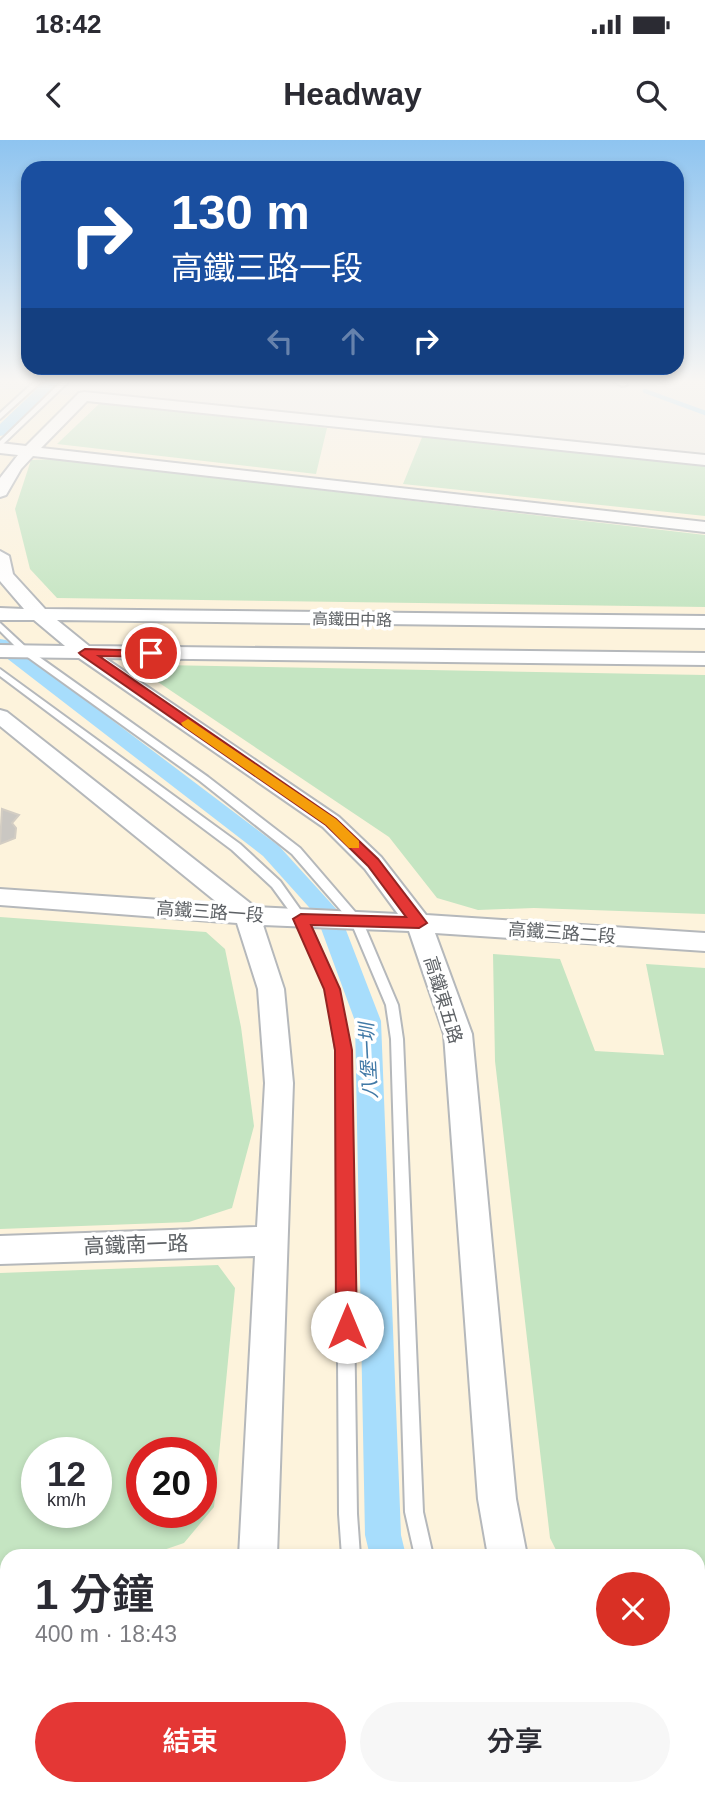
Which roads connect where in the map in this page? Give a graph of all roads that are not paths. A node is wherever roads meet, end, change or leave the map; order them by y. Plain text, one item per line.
1 (22, 458) edge
2 (84, 458) edge
3 (687, 458) edge
4 (705, 460) edge
5 (0, 492) edge
6 (705, 527) edge
7 (0, 556) edge
8 (0, 614) edge
9 (40, 616) junction
10 (705, 622) edge
11 (0, 626) edge
12 (0, 651) edge
13 (25, 652) junction
14 (85, 653) junction
15 (705, 659) edge
16 (0, 672) edge
17 (0, 716) edge
18 (0, 897) edge
19 (247, 914) junction
20 (301, 919) junction
21 (356, 920) junction
22 (419, 923) junction
23 (705, 942) edge
24 (273, 1241) junction
25 (0, 1250) edge
26 (258, 1549) edge
27 (350, 1549) edge
28 (422, 1549) edge
29 (507, 1549) edge

1 - 5 street
2 - 6 street
3 - 4 street
7 - 9 street, 高鐵東五路
8 - 9 street, 高鐵田中路
9 - 10 street, 高鐵田中路
9 - 14 street, 高鐵東五路
11 - 13 lane
12 - 13 street
13 - 14 street
13 - 21 lane
14 - 15 street
14 - 22 street, 高鐵東五路
16 - 20 lane
17 - 19 street
18 - 19 street, 高鐵三路一段
19 - 20 street, 高鐵三路一段
19 - 24 street
20 - 21 street, 高鐵三路一段
20 - 27 lane
21 - 22 street, 高鐵三路一段
21 - 28 lane
22 - 23 street, 高鐵三路二段
22 - 29 street, 高鐵東五路
24 - 25 street, 高鐵南一路
24 - 26 street

